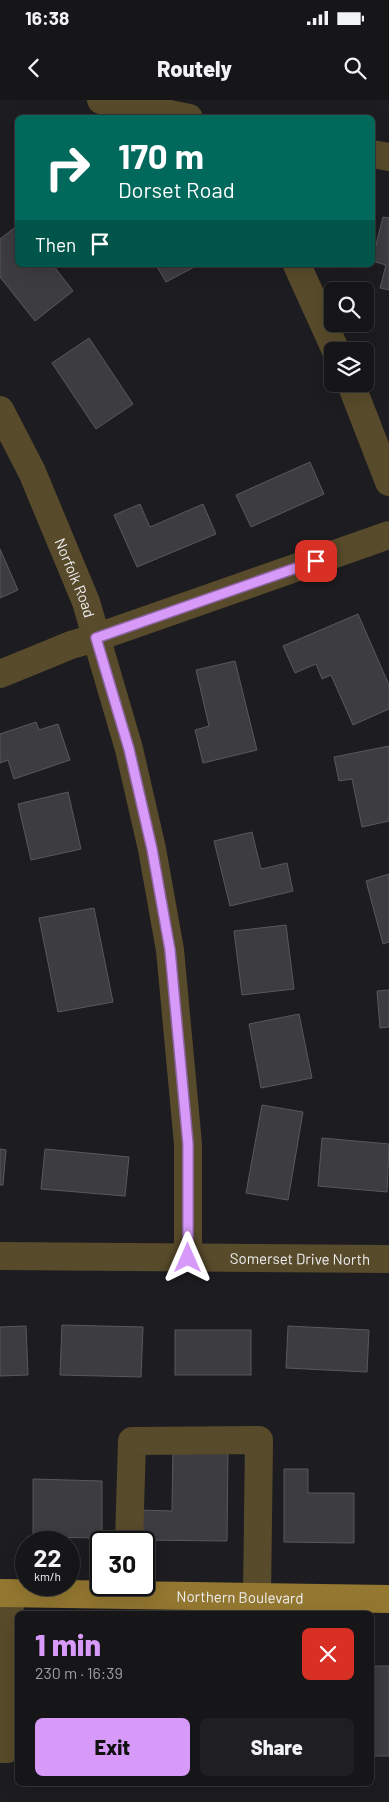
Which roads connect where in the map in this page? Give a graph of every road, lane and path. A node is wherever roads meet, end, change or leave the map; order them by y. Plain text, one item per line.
1 (100, 100) edge
2 (174, 115) edge
3 (375, 155) edge
4 (389, 157) edge
5 (298, 267) edge
6 (332, 342) edge
7 (353, 392) edge
8 (0, 410) edge
9 (389, 482) edge
10 (389, 535) edge
11 (96, 638) junction
12 (0, 674) edge
13 (0, 1256) edge
14 (188, 1258) junction
15 (389, 1259) edge
16 (129, 1531) edge
17 (90, 1591) edge
18 (155, 1592) edge
19 (5, 1593) edge
20 (257, 1597) junction
21 (389, 1599) edge
22 (0, 1749) edge

1 - 2 street
3 - 4 street
5 - 6 street
7 - 9 street
8 - 11 street, Norfolk Road
10 - 11 street
11 - 12 street
11 - 14 street, Norfolk Road
13 - 14 street, Somerset Drive North
14 - 15 street, Somerset Drive North
16 - 20 street
17 - 19 main road, Northern Boulevard
18 - 20 main road, Northern Boulevard
19 - 22 street
20 - 21 main road, Northern Boulevard

